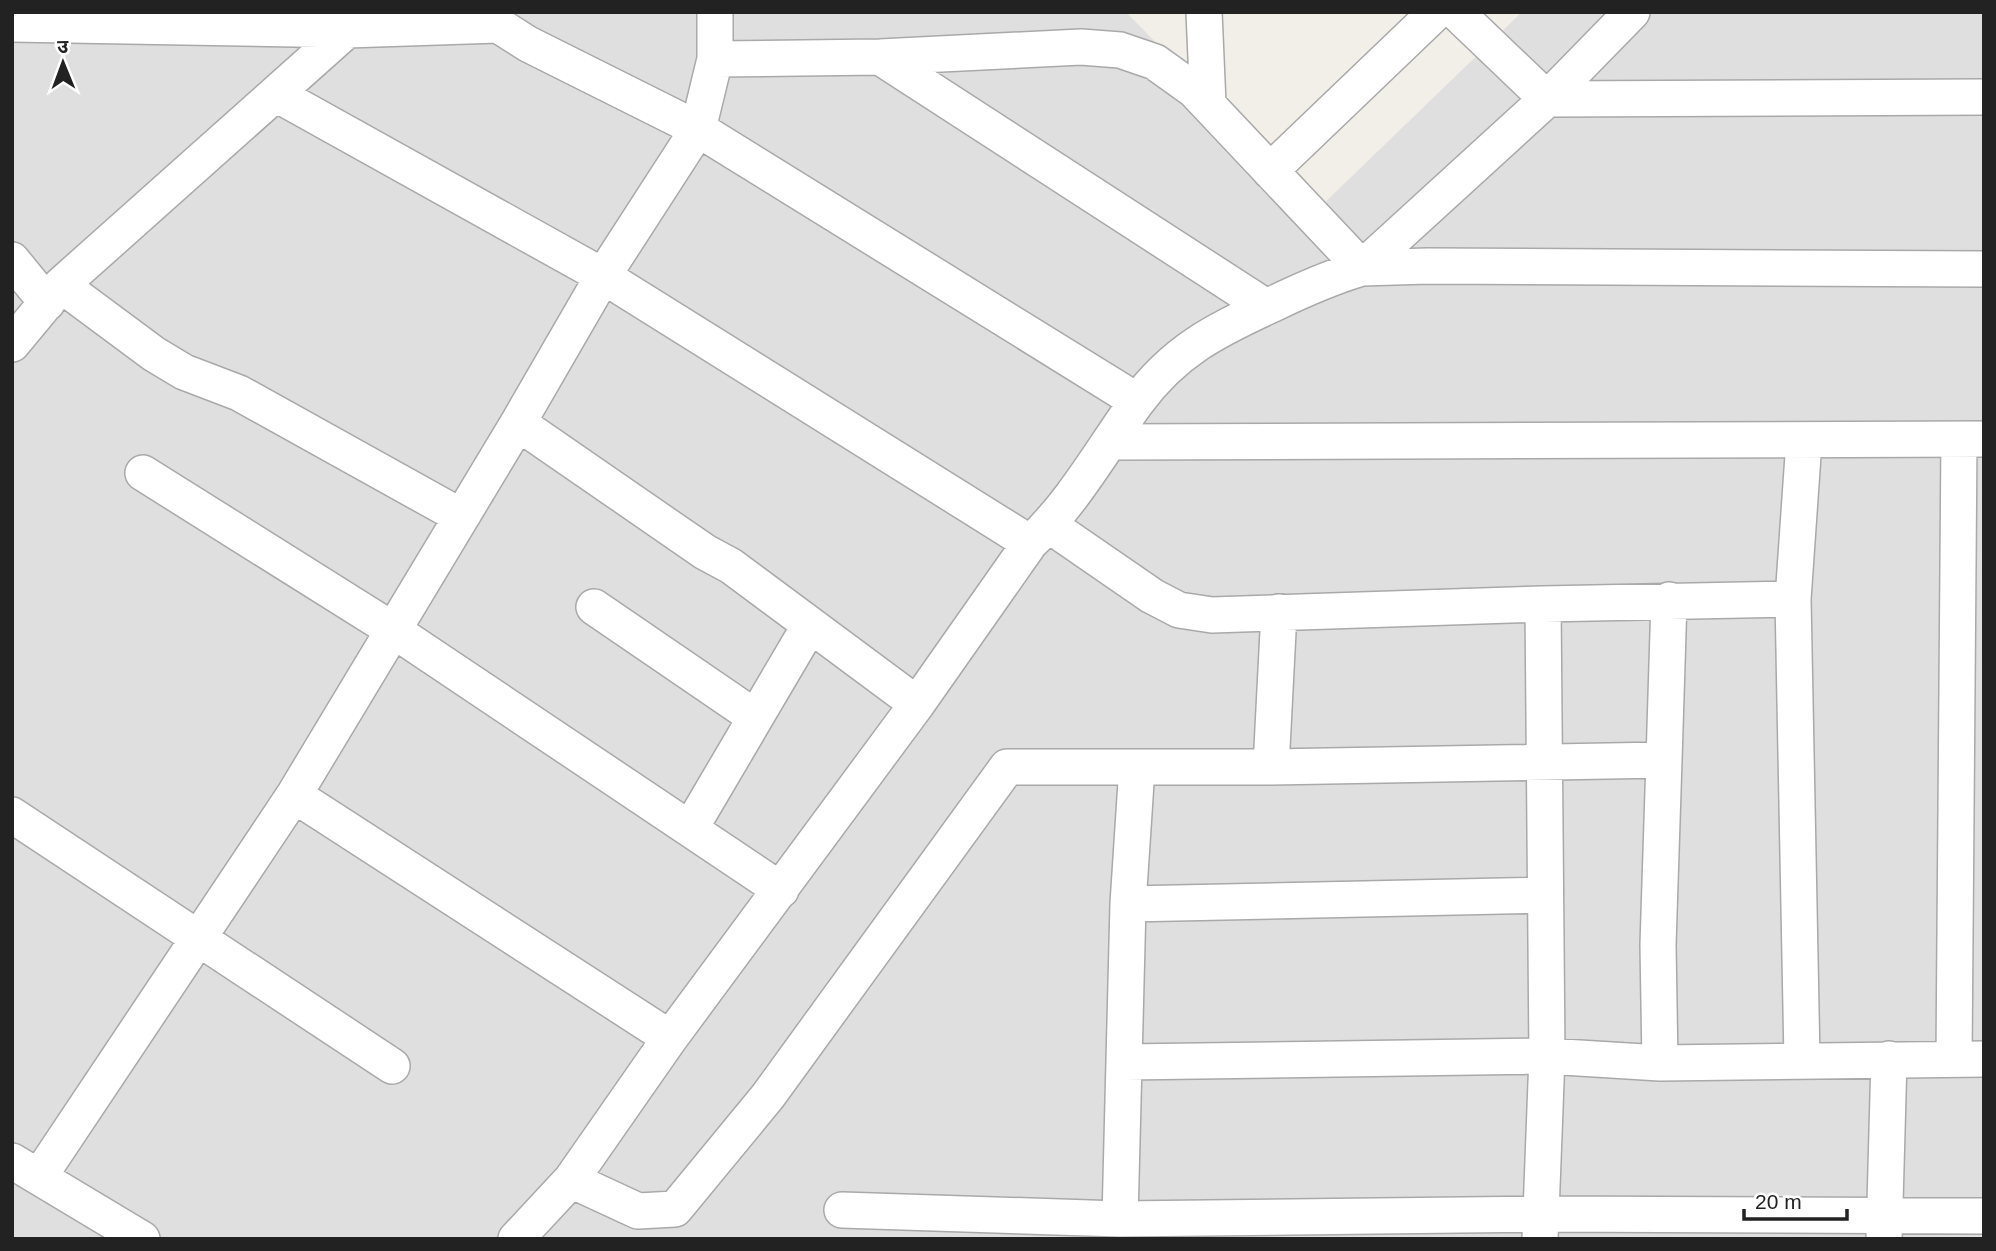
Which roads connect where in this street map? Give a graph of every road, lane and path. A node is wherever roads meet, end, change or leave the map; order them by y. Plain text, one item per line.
1 (715, 12) edge
2 (1204, 12) edge
3 (1436, 12) edge
4 (1456, 12) edge
5 (1632, 12) edge
6 (196, 20) edge
7 (12, 24) edge
8 (359, 24) edge
9 (528, 28) edge
10 (880, 57) junction
11 (715, 59) junction
12 (276, 94) junction
13 (1984, 97) edge
14 (1547, 99) junction
15 (1208, 104) junction
16 (698, 130) junction
17 (1270, 171) junction
18 (12, 260) edge
19 (1362, 268) junction
20 (1984, 270) edge
21 (603, 276) junction
22 (54, 294) junction
23 (1266, 307) junction
24 (12, 344) edge
25 (1137, 401) junction
26 (518, 423) junction
27 (1971, 440) edge
28 (1804, 441) junction
29 (1111, 442) junction
30 (143, 473) dead end
31 (464, 513) junction
32 (1040, 534) junction
33 (1793, 599) junction
34 (1669, 600) junction
35 (1543, 604) junction
36 (594, 607) dead end
37 (1279, 612) junction
38 (810, 625) junction
39 (393, 630) junction
40 (917, 704) junction
41 (755, 717) junction
42 (1970, 746) edge
43 (1664, 760) junction
44 (1543, 761) junction
45 (1137, 767) junction
46 (1271, 767) junction
47 (294, 795) junction
48 (12, 815) edge
49 (690, 829) junction
50 (781, 890) junction
51 (1545, 895) junction
52 (1128, 904) junction
53 (198, 938) junction
54 (1970, 944) edge
55 (670, 1038) junction
56 (1547, 1056) junction
57 (1889, 1059) junction
58 (1969, 1059) edge
59 (1802, 1060) junction
60 (1125, 1062) junction
61 (1660, 1063) junction
62 (392, 1066) dead end
63 (25, 1169) edge
64 (571, 1180) junction
65 (842, 1210) dead end
66 (1984, 1216) edge
67 (1120, 1219) junction
68 (1541, 1227) edge
69 (1885, 1227) edge
70 (142, 1239) edge
71 (516, 1239) edge

1 - 11 street
2 - 15 street
3 - 17 street
4 - 14 street
5 - 14 street
6 - 7 street
6 - 8 street
8 - 9 street
8 - 12 street
9 - 16 street
10 - 11 street
10 - 15 street
10 - 23 street
11 - 16 street
12 - 21 street
12 - 22 street
13 - 14 street
14 - 19 street
15 - 17 street
16 - 21 street
16 - 25 street
17 - 19 street
18 - 22 street
19 - 20 street
19 - 23 street
21 - 26 street
21 - 32 street
22 - 24 street
22 - 31 street
23 - 25 street
25 - 29 street
26 - 31 street
26 - 38 street
27 - 28 street
27 - 42 street
28 - 29 street
28 - 33 street
29 - 32 street
30 - 39 street
31 - 39 street
32 - 37 street
32 - 40 street
33 - 34 street
33 - 59 street
34 - 35 street
34 - 43 street
35 - 37 street
35 - 44 street
36 - 41 street
37 - 46 street
38 - 40 street
38 - 41 street
39 - 47 street
39 - 49 street
40 - 50 street
41 - 49 street
42 - 54 street
43 - 44 street
43 - 61 street
44 - 46 street
44 - 51 street
45 - 46 street
45 - 52 street
45 - 64 street
47 - 53 street
47 - 55 street
48 - 53 street
49 - 50 street
50 - 55 street
51 - 52 street
51 - 56 street
52 - 60 street
53 - 62 street
53 - 63 street
54 - 58 street
55 - 64 street
56 - 60 street
56 - 61 street
56 - 68 street
57 - 58 street
57 - 59 street
57 - 69 street
59 - 61 street
60 - 67 street
63 - 70 street
64 - 71 street
65 - 67 street
66 - 69 street
67 - 68 street
68 - 69 street

